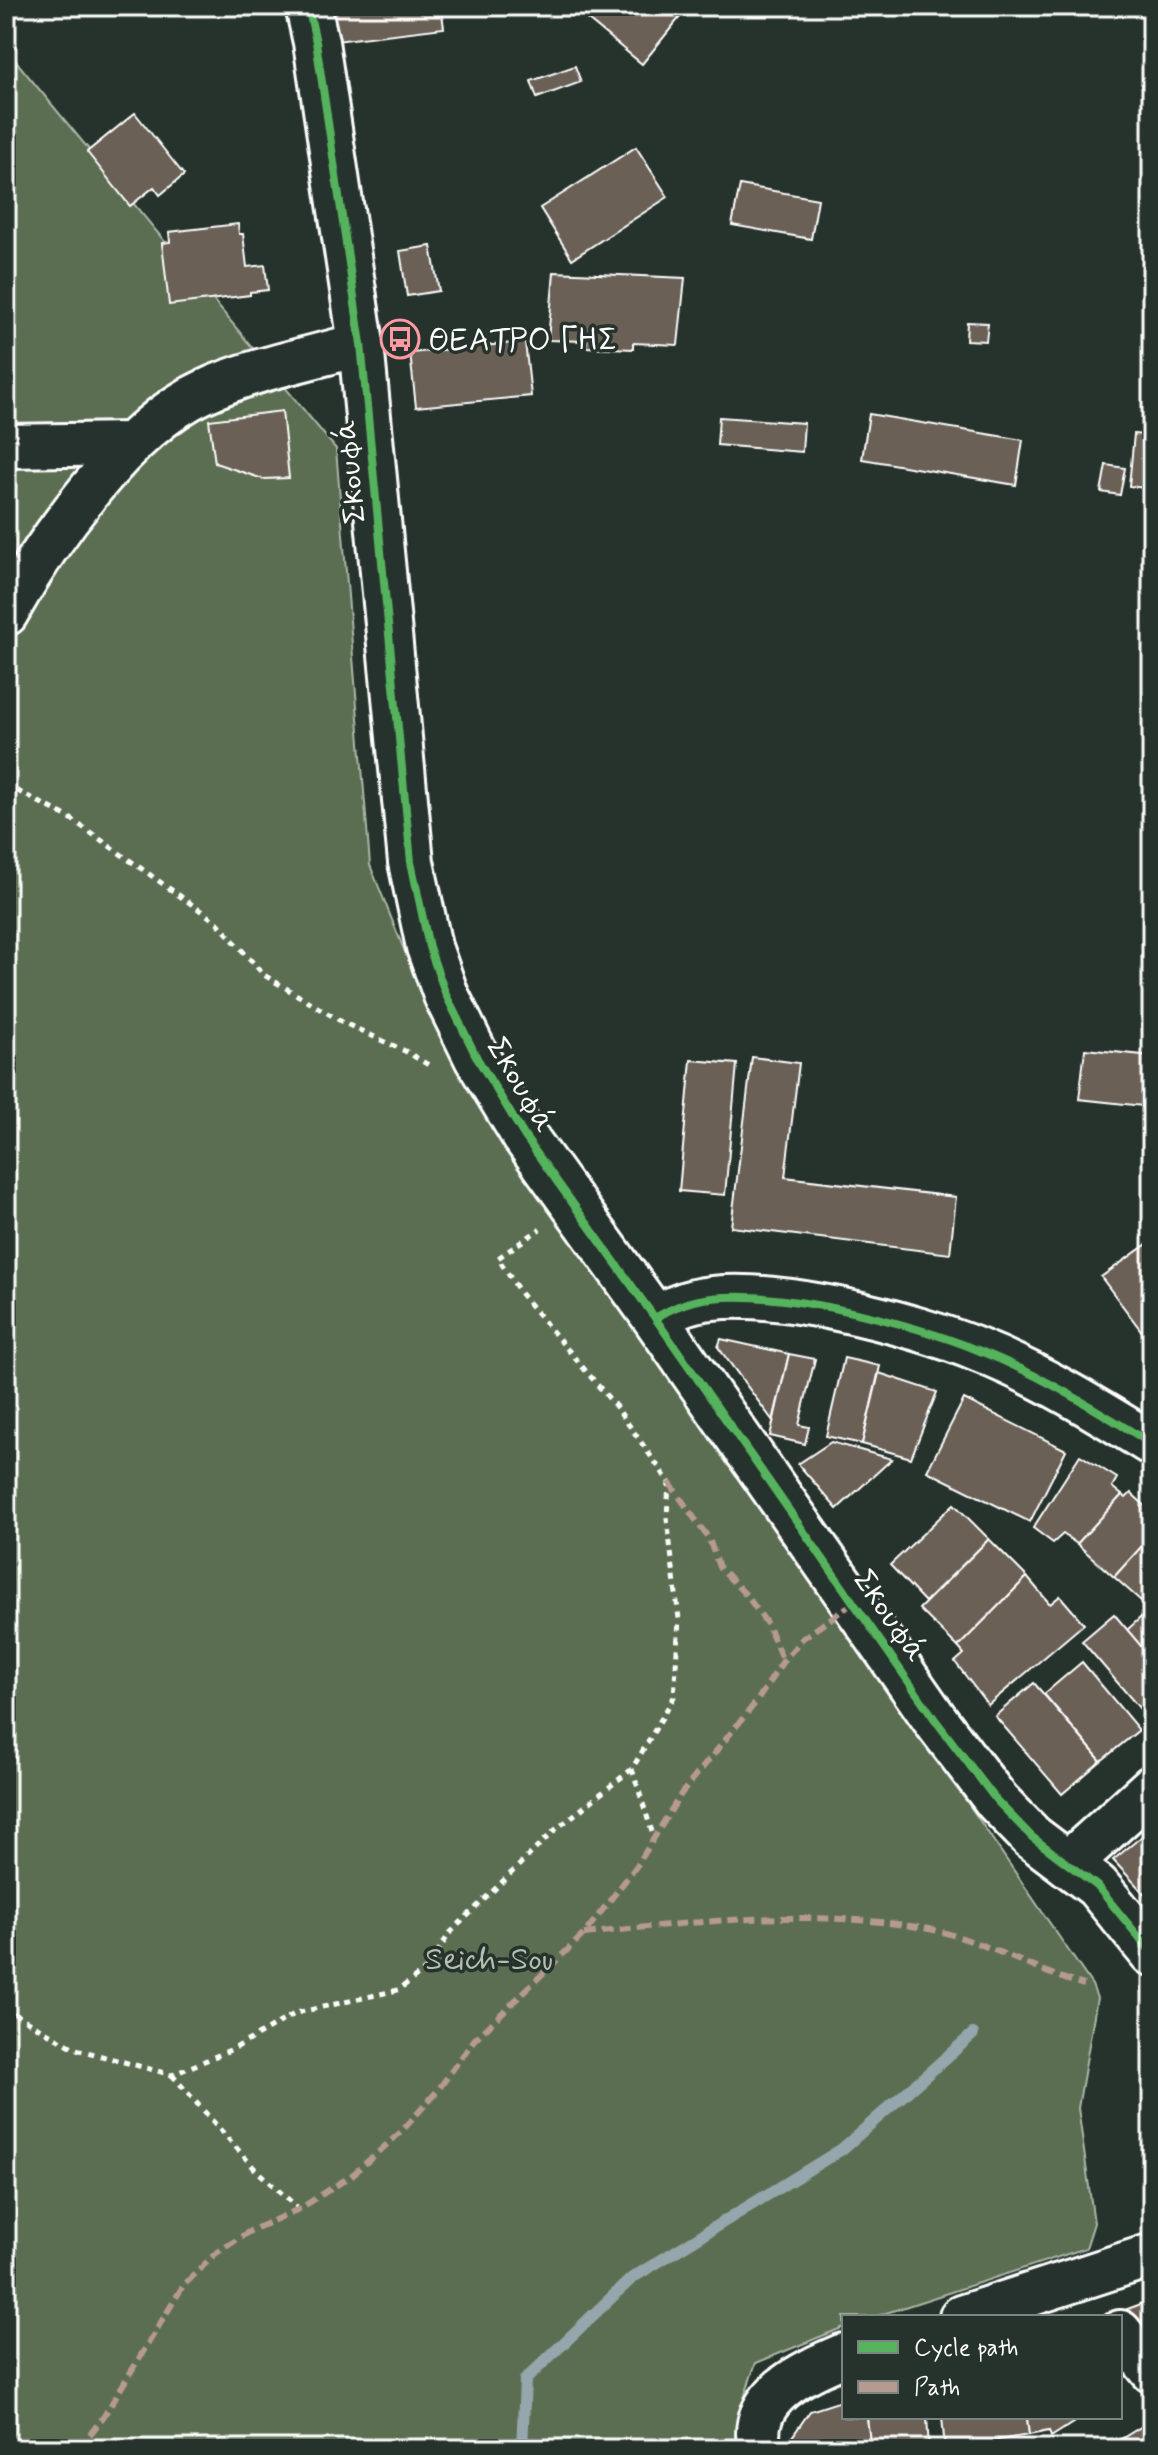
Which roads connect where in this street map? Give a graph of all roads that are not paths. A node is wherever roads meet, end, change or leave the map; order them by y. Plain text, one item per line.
1 (314, 18) edge
2 (361, 344) junction
3 (131, 444) junction
4 (6, 446) edge
5 (6, 614) edge
6 (655, 1318) junction
7 (1152, 1444) edge
8 (1152, 1788) edge
9 (1068, 1864) junction
10 (1152, 1953) edge
11 (1152, 2255) edge
12 (1077, 2280) junction
13 (967, 2315) edge
14 (1106, 2315) edge
15 (1122, 2334) edge
16 (842, 2356) edge
17 (1152, 2371) edge
18 (759, 2435) edge

1 - 2 street, Σκουφά
2 - 3 street
2 - 6 street, Σκουφά
3 - 4 street
3 - 5 street
6 - 7 street
6 - 9 street, Σκουφά
8 - 9 street
9 - 10 street, Σκουφά
11 - 12 street
12 - 13 street
12 - 14 street
15 - 17 street
16 - 18 street

